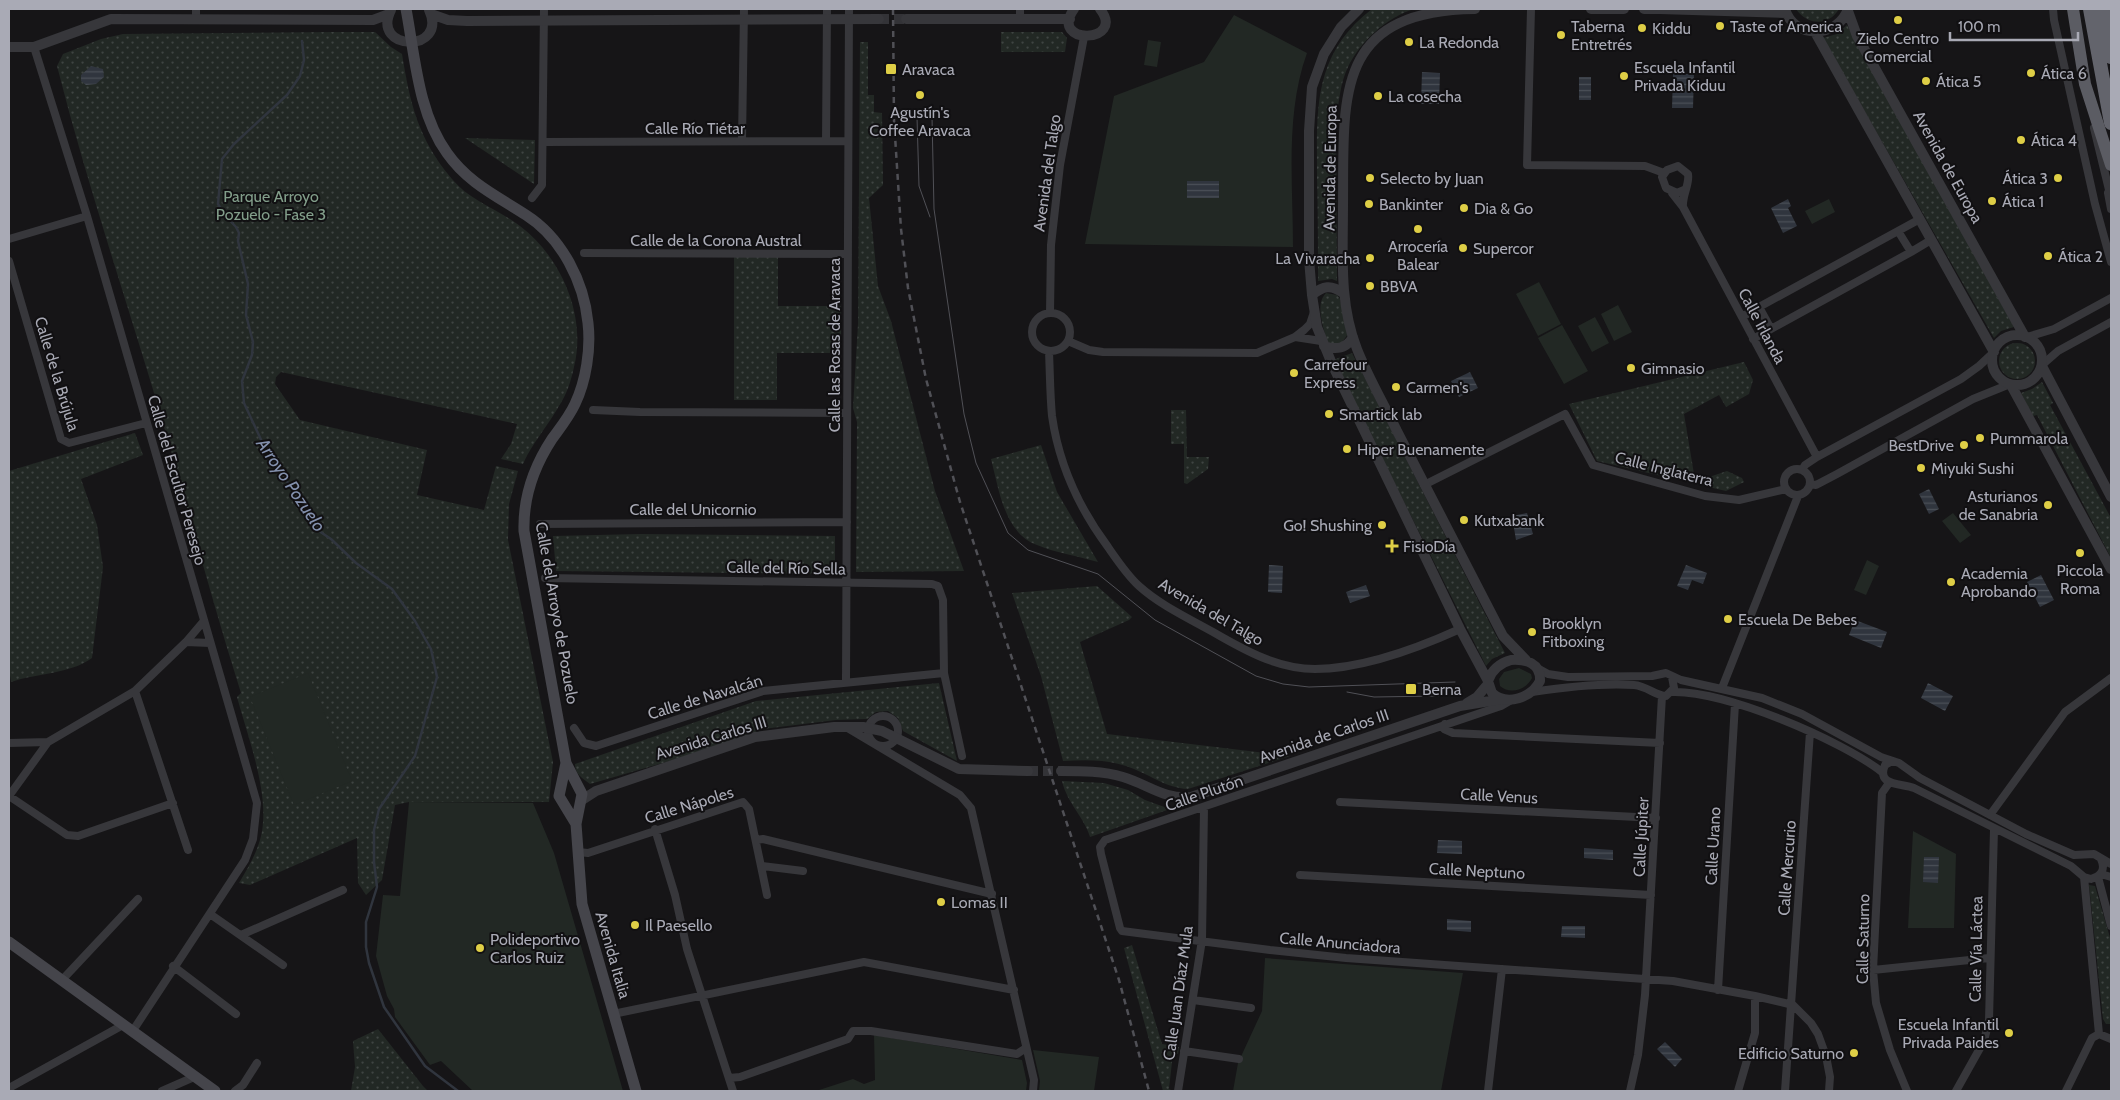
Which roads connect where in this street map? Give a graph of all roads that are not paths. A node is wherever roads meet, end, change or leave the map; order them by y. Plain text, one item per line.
1 (406, 9) edge
2 (544, 9) edge
3 (744, 9) edge
4 (827, 9) edge
5 (850, 9) edge
6 (1074, 9) edge
7 (1100, 9) edge
8 (1359, 9) edge
9 (1476, 9) edge
10 (1531, 9) edge
11 (1591, 9) edge
12 (1624, 9) edge
13 (1644, 9) edge
14 (1660, 9) edge
15 (2053, 9) edge
16 (2073, 9) edge
17 (2090, 9) edge
18 (2103, 9) edge
19 (1848, 10) edge
20 (390, 11) edge
21 (429, 11) edge
22 (1786, 11) edge
23 (196, 14) edge
24 (1020, 14) edge
25 (906, 19) tunnel mouth
26 (1070, 19) junction
27 (373, 20) junction
28 (448, 20) junction
29 (544, 20) junction
30 (744, 20) junction
31 (827, 20) junction
32 (850, 20) junction
33 (879, 20) tunnel mouth
34 (389, 28) junction
35 (431, 28) junction
36 (1815, 32) junction
37 (1084, 37) junction
38 (413, 43) junction
39 (9, 47) edge
40 (34, 47) junction
41 (2111, 58) edge
42 (2111, 123) edge
43 (742, 141) junction
44 (826, 141) junction
45 (848, 141) junction
46 (543, 142) junction
47 (2108, 170) edge
48 (1664, 173) junction
49 (1684, 190) junction
50 (1672, 193) junction
51 (532, 198) dead end
52 (2111, 198) edge
53 (1683, 207) junction
54 (2111, 209) edge
55 (87, 216) junction
56 (1920, 219) junction
57 (1898, 231) junction
58 (9, 239) edge
59 (1931, 240) junction
60 (1911, 252) junction
61 (584, 254) dead end
62 (848, 254) junction
63 (9, 261) edge
64 (2111, 262) edge
65 (1343, 294) junction
66 (1312, 295) junction
67 (2111, 298) edge
68 (1759, 307) junction
69 (1314, 312) junction
70 (1050, 313) junction
71 (1742, 317) junction
72 (2111, 322) edge
73 (1771, 329) junction
74 (1296, 337) junction
75 (1353, 337) junction
76 (2026, 337) junction
77 (1753, 339) junction
78 (1068, 341) junction
79 (1323, 344) junction
80 (1049, 352) junction
81 (1994, 352) junction
82 (2042, 365) junction
83 (2011, 384) junction
84 (593, 410) dead end
85 (847, 413) junction
86 (146, 423) junction
87 (1817, 457) junction
88 (1802, 470) junction
89 (1810, 484) junction
90 (1424, 485) junction
91 (1786, 489) junction
92 (1798, 496) junction
93 (2111, 498) edge
94 (847, 522) junction
95 (540, 524) dead end
96 (2111, 569) edge
97 (545, 578) dead end
98 (847, 582) junction
99 (203, 622) junction
100 (1460, 629) junction
101 (186, 642) junction
102 (210, 643) junction
103 (1526, 660) junction
104 (1538, 669) junction
105 (944, 673) junction
106 (1656, 675) junction
107 (1672, 677) junction
108 (2111, 678) edge
109 (846, 682) junction
110 (1488, 682) junction
111 (1722, 688) junction
112 (135, 691) junction
113 (1654, 691) junction
114 (1532, 692) junction
115 (1672, 692) junction
116 (1662, 696) junction
117 (1502, 699) junction
118 (1514, 699) junction
119 (1735, 704) junction
120 (1460, 706) junction
121 (1445, 724) junction
122 (846, 727) junction
123 (868, 727) junction
124 (574, 728) dead end
125 (1810, 732) junction
126 (897, 737) junction
127 (48, 742) junction
128 (9, 743) edge
129 (1660, 743) junction
130 (873, 745) junction
131 (962, 756) dead end
132 (1892, 761) junction
133 (1904, 768) junction
134 (1028, 771) tunnel mouth
135 (1061, 771) tunnel mouth
136 (1882, 772) junction
137 (572, 782) junction
138 (1888, 783) junction
139 (1898, 784) junction
140 (596, 791) junction
141 (9, 796) edge
142 (1340, 802) dead end
143 (173, 803) junction
144 (576, 806) junction
145 (1204, 808) junction
146 (1990, 815) junction
147 (1656, 818) junction
148 (655, 829) junction
149 (1994, 830) junction
150 (756, 840) junction
151 (1102, 843) joint
152 (188, 850) dead end
153 (583, 853) junction
154 (2086, 855) junction
155 (2101, 859) junction
156 (2111, 864) edge
157 (762, 866) junction
158 (803, 871) dead end
159 (1300, 875) dead end
160 (2082, 875) junction
161 (2099, 876) junction
162 (2111, 877) edge
163 (343, 890) dead end
164 (992, 894) junction
165 (767, 895) dead end
166 (1651, 895) junction
167 (138, 899) dead end
168 (210, 914) junction
169 (2111, 926) edge
170 (241, 935) junction
171 (1202, 940) junction
172 (10, 943) edge
173 (1989, 958) junction
174 (283, 965) dead end
175 (174, 966) junction
176 (1502, 969) junction
177 (1873, 970) junction
178 (1647, 979) junction
179 (62, 980) junction
180 (1014, 990) junction
181 (1718, 990) junction
182 (702, 994) junction
183 (1755, 996) junction
184 (1193, 1000) junction
185 (1792, 1005) junction
186 (1251, 1008) dead end
187 (236, 1014) dead end
188 (613, 1014) junction
189 (127, 1029) junction
190 (2099, 1034) junction
191 (2111, 1039) edge
192 (1026, 1048) junction
193 (1184, 1051) junction
194 (1239, 1059) dead end
195 (257, 1062) dead end
196 (194, 1077) junction
197 (729, 1078) junction
198 (9, 1088) edge
199 (162, 1091) edge
200 (214, 1091) edge
201 (235, 1091) edge
202 (636, 1091) edge
203 (734, 1091) edge
204 (1033, 1091) edge
205 (1178, 1091) edge
206 (1488, 1091) edge
207 (1630, 1091) edge
208 (1738, 1091) edge
209 (1785, 1091) edge
210 (1829, 1091) edge
211 (1907, 1091) edge
212 (1956, 1091) edge
213 (2066, 1091) edge

1 - 38 main road, Calle del Arroyo de Pozuelo
2 - 29 street
3 - 30 street
4 - 31 street
5 - 32 street, Calle las Rosas de Aravaca
6 - 26 street
7 - 37 street
8 - 66 street, Avenida de Europa
9 - 65 street, Avenida de Europa
10 - 48 street
11 - 12 street
13 - 14 street
14 - 22 street
15 - 64 street
16 - 47 highway
17 - 42 highway
18 - 41 highway
19 - 36 street
19 - 76 street, Avenida de Europa
20 - 27 street
20 - 34 street
21 - 28 street
21 - 35 street
22 - 36 street
23 - 27 street
23 - 40 street
24 - 25 street
24 - 26 street
26 - 37 street
27 - 34 street
28 - 29 street
28 - 35 street
29 - 30 street
29 - 46 street
30 - 31 street
30 - 43 street
31 - 32 street
31 - 44 street
32 - 33 street
32 - 45 street, Calle las Rosas de Aravaca
34 - 38 street
35 - 38 street
36 - 56 street
37 - 70 street, Avenida del Talgo
38 - 137 main road, Calle del Arroyo de Pozuelo
39 - 40 street
40 - 55 street, Calle del Escultor Peresejo
43 - 44 street, Calle Río Tiétar
43 - 46 street, Calle Río Tiétar
44 - 45 street, Calle Río Tiétar
45 - 62 street, Calle las Rosas de Aravaca
46 - 51 street
47 - 52 street
47 - 54 street
48 - 49 street
48 - 50 street
49 - 50 street
49 - 53 street
50 - 53 street, Calle Irlanda
53 - 71 street, Calle Irlanda
55 - 58 street
55 - 86 street, Calle del Escultor Peresejo
56 - 57 street
56 - 59 street
57 - 60 street
57 - 68 street
59 - 60 street
59 - 81 street
60 - 73 street
61 - 62 street, Calle de la Corona Austral
62 - 85 street, Calle las Rosas de Aravaca
63 - 86 street, Calle de la Brújula
65 - 66 street
65 - 75 street, Avenida de Europa
66 - 69 street, Avenida de Europa
67 - 76 street
68 - 71 street
68 - 73 street
69 - 74 street
69 - 79 street, Avenida de Europa
70 - 78 street
70 - 80 street
71 - 77 street, Calle Irlanda
72 - 82 street
73 - 77 street
74 - 78 street
74 - 79 street
75 - 79 street
75 - 90 street, Avenida de Europa
76 - 81 street
76 - 82 street
77 - 87 street, Calle Irlanda
78 - 80 street
79 - 100 street, Avenida de Europa
80 - 100 street, Avenida del Talgo
81 - 83 street
81 - 87 street
82 - 83 street
82 - 93 street
83 - 89 street
83 - 96 street
84 - 85 street
85 - 94 street, Calle las Rosas de Aravaca
86 - 99 street, Calle del Escultor Peresejo
87 - 88 street
88 - 89 street
88 - 91 street
89 - 92 street
90 - 91 street, Calle Inglaterra
90 - 103 street, Avenida de Europa
91 - 92 street
92 - 111 street
94 - 95 street, Calle del Unicornio
94 - 98 street, Calle las Rosas de Aravaca
97 - 98 street, Calle del Río Sella
98 - 105 street, Calle del Río Sella
98 - 109 street, Calle las Rosas de Aravaca
99 - 101 street
99 - 102 street, Calle del Escultor Peresejo
100 - 110 street, Avenida de Europa
101 - 102 street
101 - 112 street
102 - 168 street, Calle del Escultor Peresejo
103 - 104 street
103 - 110 street
104 - 106 street
104 - 114 street
105 - 109 street, Calle de Navalcán
105 - 131 street
106 - 107 street
106 - 113 street
107 - 111 street
107 - 115 street
108 - 146 street
109 - 124 street, Calle de Navalcán
110 - 117 street
110 - 120 street, Avenida de Carlos III
111 - 132 street
112 - 127 street
112 - 143 street
113 - 114 street
113 - 116 street
114 - 118 street
115 - 116 street
115 - 119 street
116 - 129 street, Calle Júpiter
117 - 118 street
117 - 120 street, Avenida de Carlos III
118 - 121 street, Calle Plutón
119 - 125 street
119 - 181 street, Calle Urano
120 - 135 street, Avenida de Carlos III
121 - 129 street
121 - 145 street, Calle Plutón
122 - 123 street, Avenida Carlos III
122 - 130 street
122 - 140 street, Avenida Carlos III
123 - 126 street, Avenida Carlos III
123 - 126 street, Avenida Carlos III
123 - 130 street
125 - 136 street
125 - 185 street, Calle Mercurio
126 - 130 street
126 - 134 street, Avenida Carlos III
127 - 128 street
127 - 141 street
129 - 147 street, Calle Júpiter
130 - 164 street
132 - 133 street
132 - 136 street
133 - 139 street
133 - 146 street
136 - 138 street
137 - 140 street
137 - 144 main road, Avenida Italia
137 - 144 main road
138 - 139 street
138 - 177 street, Calle Saturno
139 - 149 street
140 - 144 street, Avenida Carlos III
141 - 143 street
142 - 147 street, Calle Venus
143 - 152 street
144 - 153 main road, Avenida Italia
145 - 151 street, Calle Plutón
145 - 171 street, Calle Juan Díaz Mula
146 - 154 street
147 - 166 street, Calle Júpiter
148 - 150 street, Calle Nápoles
148 - 153 street, Calle Nápoles
148 - 182 street
149 - 160 street
149 - 173 street, Calle Vía Láctea
150 - 157 street, Calle Nápoles
150 - 164 street
151 - 171 street, Calle Anunciadora
153 - 188 main road, Avenida Italia
154 - 155 street
154 - 160 street
155 - 156 street
155 - 161 street
157 - 158 street
157 - 165 street, Calle Nápoles
159 - 166 street, Calle Neptuno
160 - 161 street
160 - 190 street
161 - 162 street
161 - 169 street
163 - 170 street
164 - 180 street
166 - 178 street, Calle Júpiter
167 - 179 street
168 - 170 street
168 - 175 street, Calle del Escultor Peresejo
170 - 174 street
171 - 176 street, Calle Anunciadora
171 - 184 street, Calle Juan Díaz Mula
172 - 179 main road
173 - 177 street
173 - 212 street, Calle Vía Láctea
175 - 187 street
175 - 189 street, Calle del Escultor Peresejo
176 - 178 street, Calle Anunciadora
176 - 206 street
177 - 211 street, Calle Saturno
178 - 181 street, Calle Anunciadora
178 - 207 street, Calle Júpiter
179 - 189 main road
180 - 182 street
180 - 192 street
181 - 183 street, Calle Anunciadora
182 - 188 street
182 - 197 street
183 - 185 street, Calle Anunciadora
183 - 208 street
184 - 186 street
184 - 193 street, Calle Juan Díaz Mula
185 - 209 street, Calle Mercurio
185 - 210 street
188 - 202 main road, Avenida Italia
189 - 196 main road
189 - 198 street
190 - 191 street
190 - 213 street
192 - 197 street
192 - 204 street
193 - 194 street
193 - 205 street, Calle Juan Díaz Mula
195 - 201 street
196 - 199 street
196 - 200 main road
197 - 203 street

